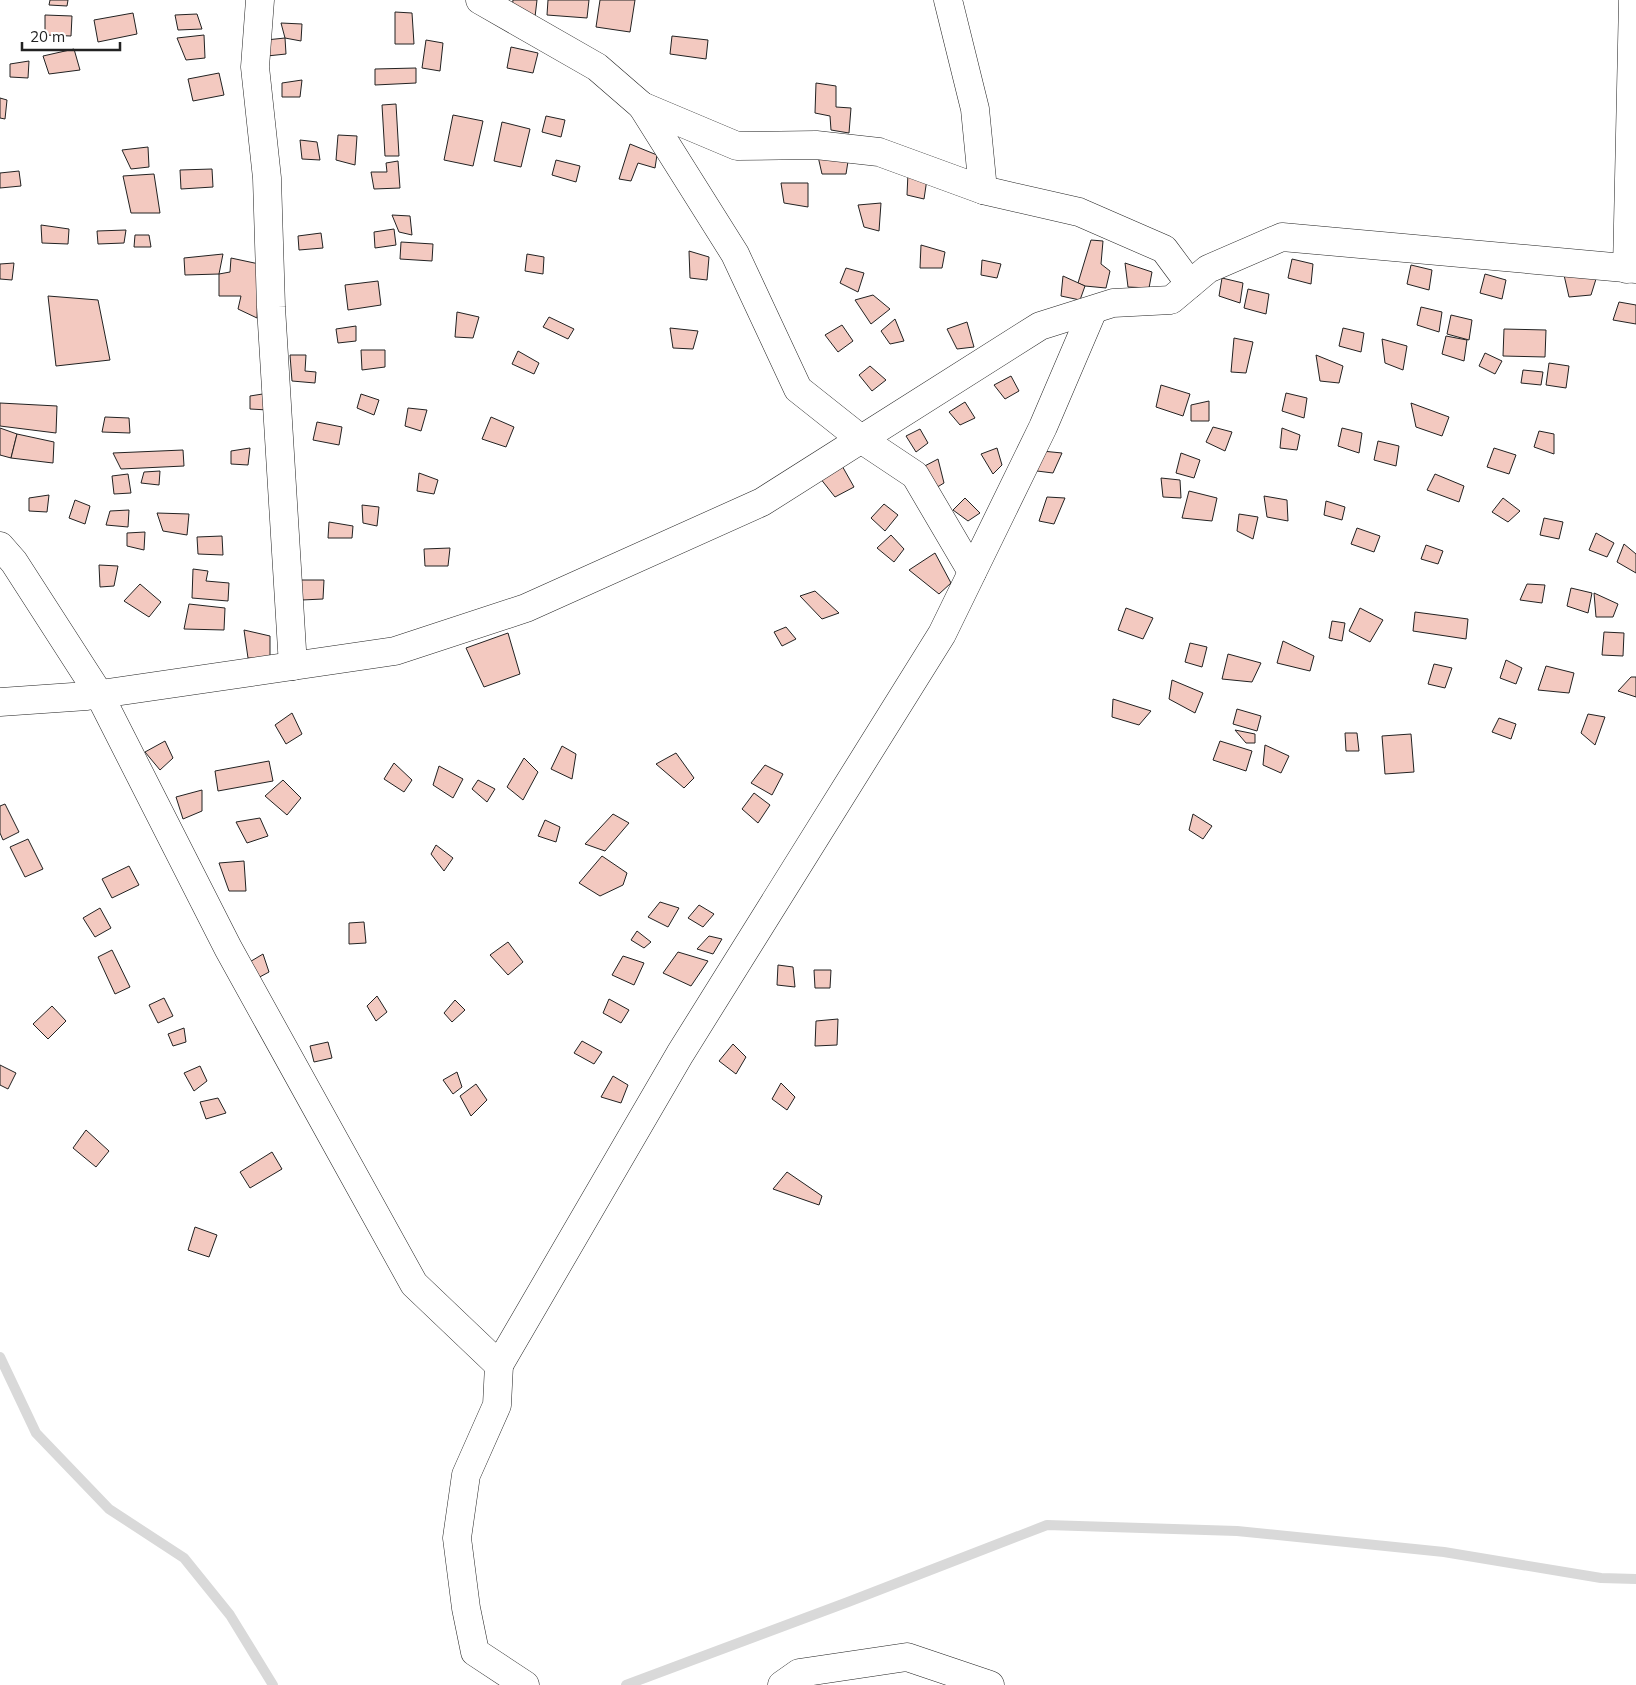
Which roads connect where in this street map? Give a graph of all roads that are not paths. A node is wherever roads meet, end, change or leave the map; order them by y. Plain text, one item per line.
1 (260, 0) edge
2 (480, 0) edge
3 (948, 0) edge
4 (1633, 0) edge
5 (642, 106) junction
6 (983, 190) junction
7 (1632, 270) edge
8 (1190, 284) junction
9 (1093, 310) junction
10 (861, 439) junction
11 (0, 546) edge
12 (972, 572) junction
13 (293, 666) junction
14 (99, 694) junction
15 (0, 702) edge
16 (499, 1365) junction
17 (525, 1685) edge
18 (782, 1685) edge
19 (990, 1685) edge

1 - 13 street
2 - 5 street
3 - 6 street
4 - 7 street
5 - 6 street
5 - 10 street
6 - 8 street
7 - 8 street
8 - 9 street
9 - 10 street
9 - 12 street
10 - 12 street
10 - 13 street
11 - 14 street
12 - 16 street
13 - 14 street
14 - 15 street
14 - 16 street
16 - 17 street
18 - 19 street

